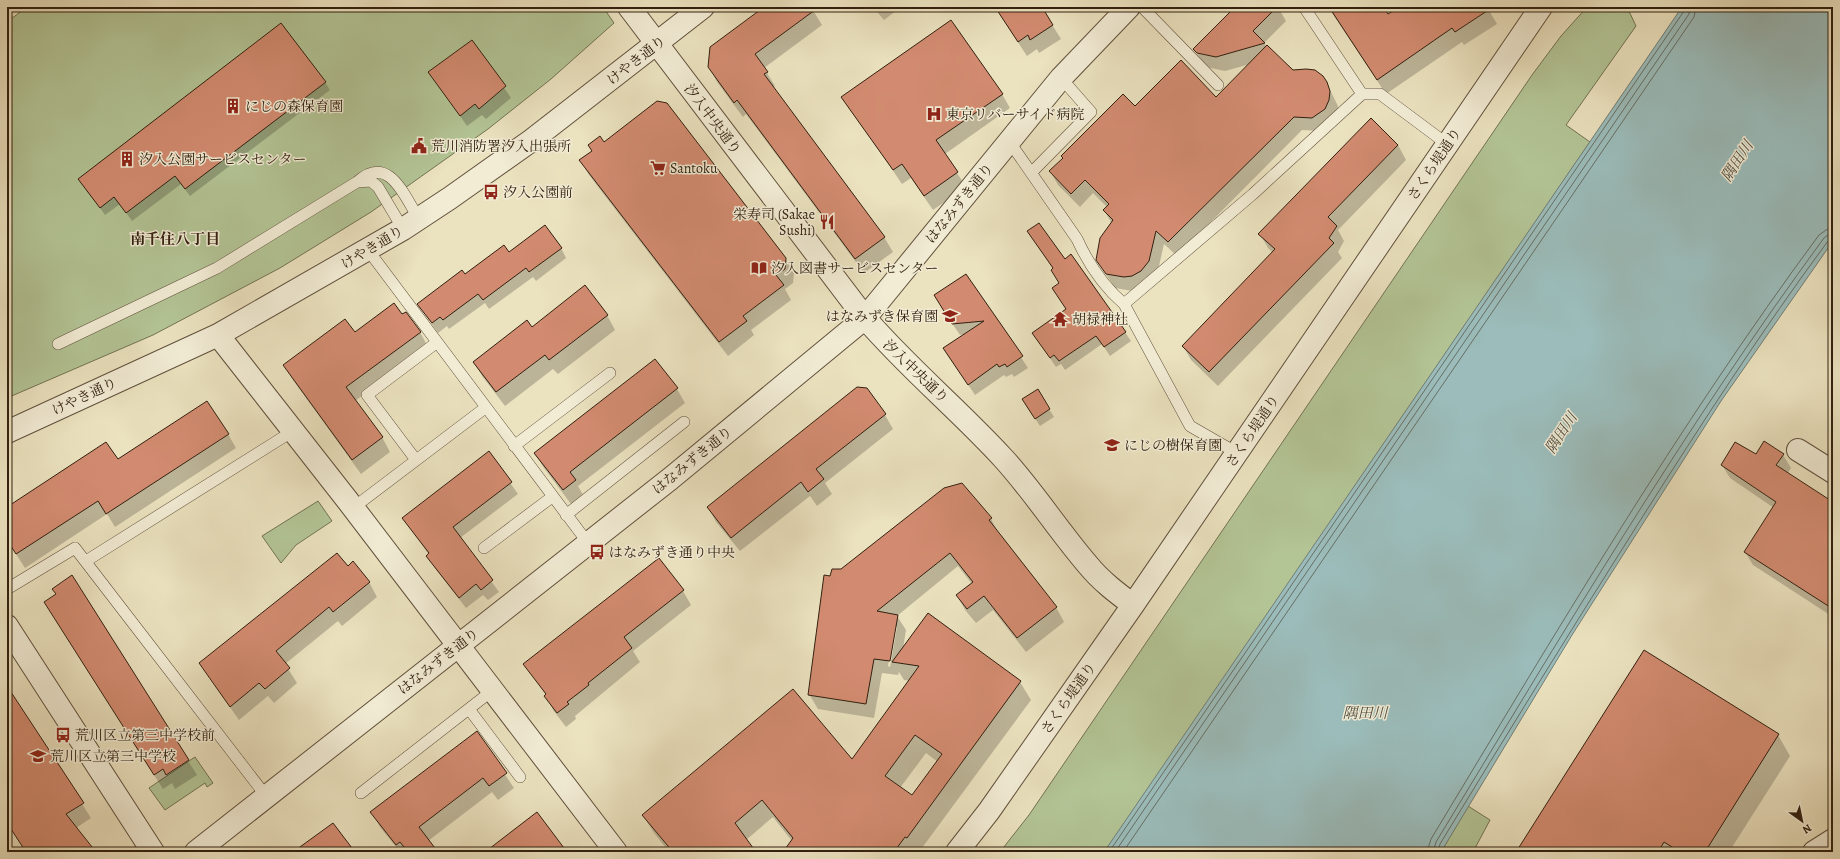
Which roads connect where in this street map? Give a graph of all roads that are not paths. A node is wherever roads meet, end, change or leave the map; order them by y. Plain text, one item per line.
1 (629, 7) edge
2 (703, 7) edge
3 (1129, 7) edge
4 (1142, 7) edge
5 (1304, 7) edge
6 (1541, 7) edge
7 (656, 44) junction
8 (1061, 78) junction
9 (1218, 85) dead end
10 (1362, 94) junction
11 (1009, 140) junction
12 (1447, 144) junction
13 (1031, 174) junction
14 (357, 182) junction
15 (411, 224) junction
16 (368, 250) junction
17 (1124, 304) junction
18 (865, 318) junction
19 (218, 335) junction
20 (436, 343) junction
21 (58, 344) dead end
22 (610, 374) dead end
23 (485, 408) junction
24 (684, 422) dead end
25 (293, 430) junction
26 (7, 432) edge
27 (514, 446) junction
28 (1798, 450) dead end
29 (1237, 453) junction
30 (416, 460) junction
31 (1833, 472) edge
32 (552, 497) junction
33 (353, 508) junction
34 (566, 515) junction
35 (588, 543) junction
36 (484, 548) dead end
37 (86, 561) junction
38 (7, 589) edge
39 (1133, 605) junction
40 (7, 626) edge
41 (458, 645) junction
42 (493, 690) junction
43 (469, 709) junction
44 (520, 777) dead end
45 (360, 793) dead end
46 (266, 796) junction
47 (1833, 840) edge
48 (153, 852) edge
49 (196, 852) edge
50 (616, 852) edge
51 (957, 852) edge
52 (1814, 852) edge

1 - 7 street, 汐入中央通り
2 - 7 street, けやき通り
3 - 8 street, はなみずき通り
4 - 9 lane
5 - 10 lane
6 - 12 street, さくら堤通り
7 - 15 street, けやき通り
7 - 18 street, 汐入中央通り
8 - 11 street, はなみずき通り
8 - 13 lane
10 - 12 lane
10 - 17 lane
11 - 13 lane
11 - 18 street, はなみずき通り
12 - 29 street, さくら堤通り
13 - 17 lane
14 - 15 lane
14 - 15 lane
14 - 21 lane
15 - 16 street, けやき通り
16 - 19 street, けやき通り
16 - 20 lane
17 - 29 lane
18 - 35 street, はなみずき通り
18 - 39 street, 汐入中央通り
19 - 25 street
19 - 26 street, けやき通り
20 - 23 lane
20 - 30 lane
22 - 27 lane
23 - 27 lane
23 - 30 lane
24 - 34 lane
25 - 33 street
25 - 37 lane
27 - 32 lane
28 - 31 street
29 - 39 street, さくら堤通り
30 - 33 lane
32 - 34 lane
32 - 36 lane
33 - 41 street
34 - 35 lane
35 - 41 street, はなみずき通り
37 - 38 lane
37 - 46 lane
39 - 51 street, さくら堤通り
40 - 48 street
41 - 42 street
41 - 46 street, はなみずき通り
42 - 43 lane
42 - 50 street
43 - 44 lane
43 - 45 lane
46 - 49 street, はなみずき通り
47 - 52 street

